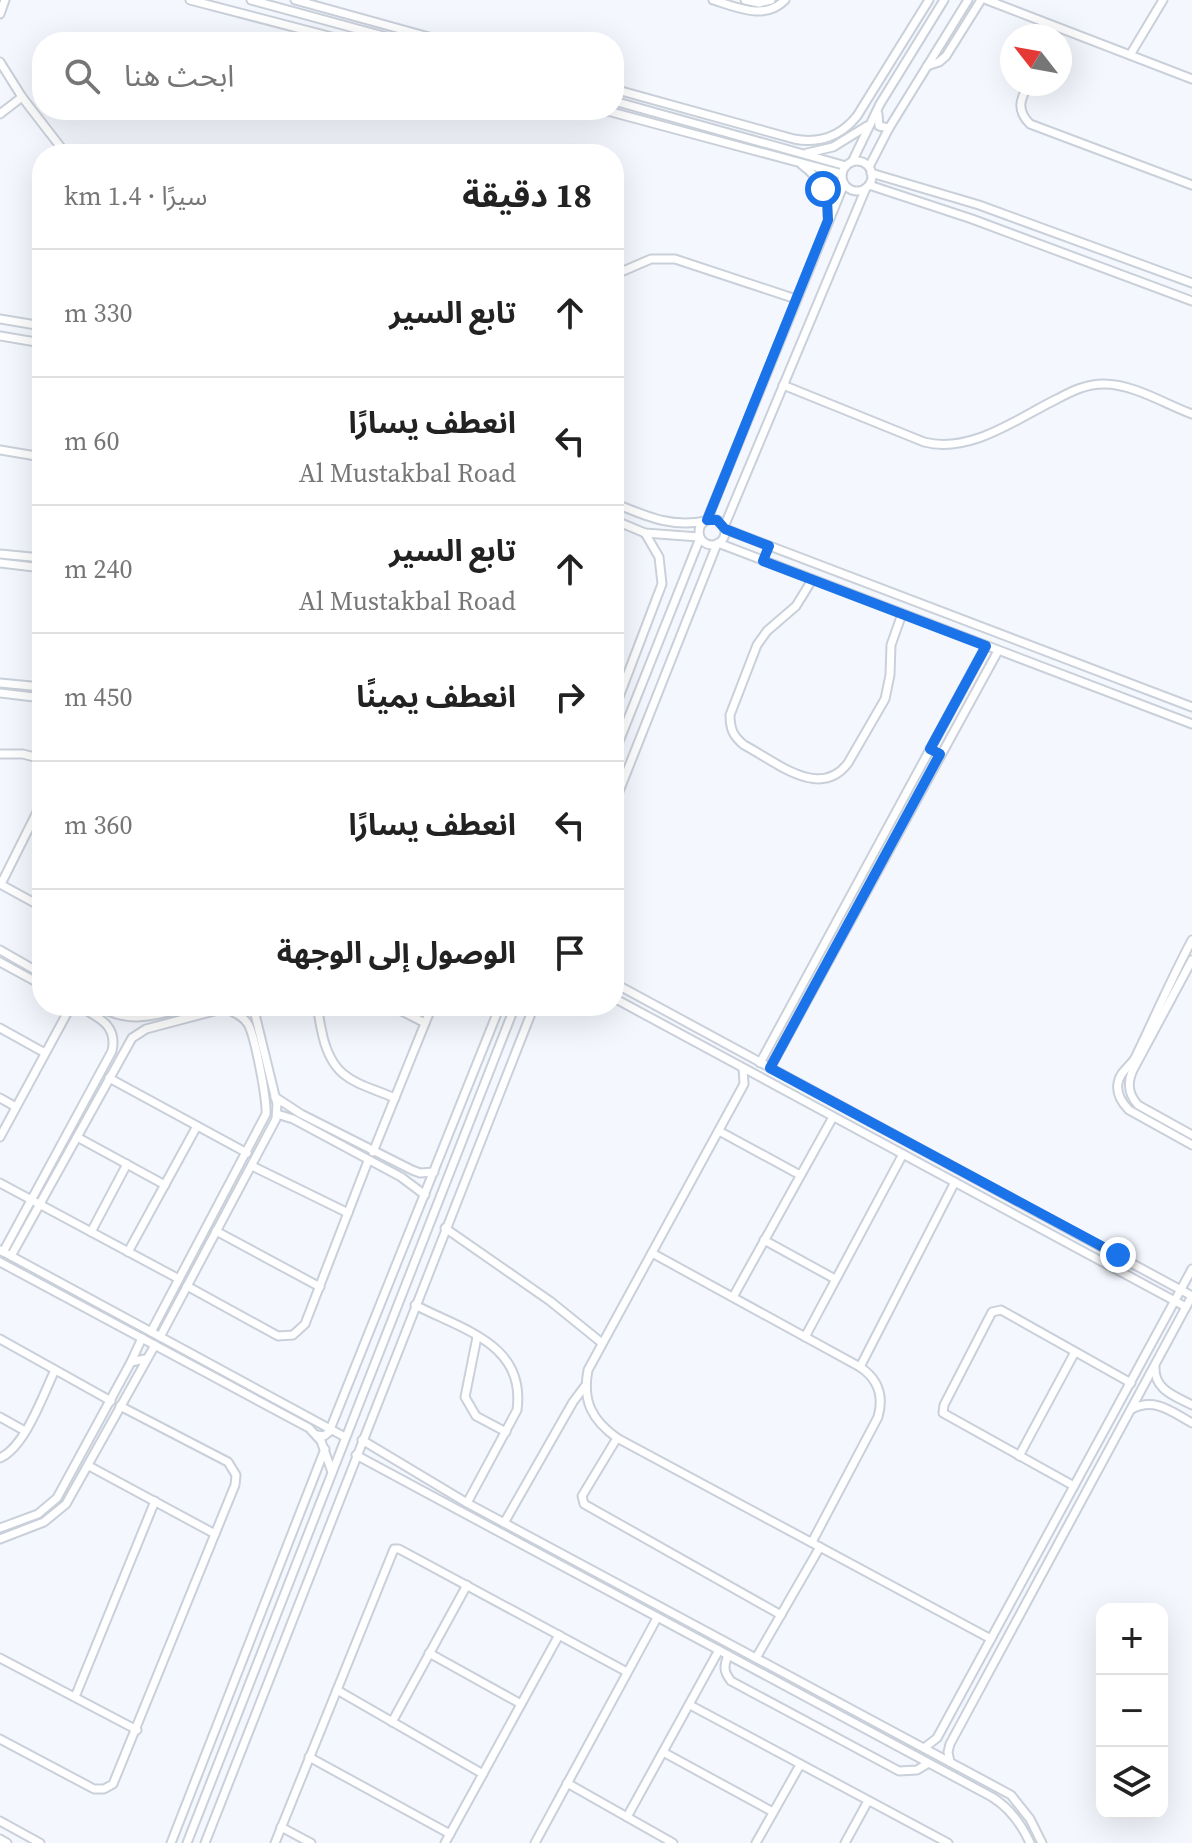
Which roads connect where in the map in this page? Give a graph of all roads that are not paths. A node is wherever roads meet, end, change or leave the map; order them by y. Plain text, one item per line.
1 (5, 0) edge
2 (190, 0) edge
3 (251, 0) edge
4 (295, 0) edge
5 (713, 0) edge
6 (745, 0) edge
7 (771, 0) edge
8 (785, 0) edge
9 (929, 0) edge
10 (944, 0) edge
11 (968, 0) edge
12 (981, 0) edge
13 (987, 0) edge
14 (1163, 0) edge
15 (0, 14) edge
16 (1042, 24) edge
17 (313, 32) edge
18 (368, 32) edge
19 (411, 32) edge
20 (1072, 36) edge
21 (1130, 55) junction
22 (0, 62) edge
23 (927, 66) junction
24 (1192, 79) edge
25 (624, 92) edge
26 (1022, 96) edge
27 (22, 97) junction
28 (624, 104) edge
29 (880, 104) junction
30 (32, 110) edge
31 (0, 114) edge
32 (624, 115) edge
33 (40, 120) edge
34 (869, 124) junction
35 (889, 128) junction
36 (742, 136) junction
37 (58, 144) edge
38 (739, 146) junction
39 (802, 153) junction
40 (793, 161) junction
41 (849, 164) junction
42 (870, 170) junction
43 (842, 174) junction
44 (844, 184) junction
45 (1192, 185) edge
46 (867, 186) junction
47 (979, 205) junction
48 (972, 219) junction
49 (828, 220) junction
50 (624, 271) edge
51 (1192, 283) edge
52 (796, 299) junction
53 (1192, 301) edge
54 (0, 319) edge
55 (32, 324) edge
56 (0, 336) edge
57 (32, 341) edge
58 (783, 385) junction
59 (1192, 414) edge
60 (0, 450) edge
61 (32, 455) edge
62 (624, 507) edge
63 (706, 520) junction
64 (624, 524) edge
65 (724, 528) junction
66 (645, 533) junction
67 (700, 537) junction
68 (718, 544) junction
69 (769, 546) junction
70 (0, 554) edge
71 (32, 557) edge
72 (763, 561) junction
73 (0, 563) edge
74 (32, 567) edge
75 (812, 580) junction
76 (902, 614) junction
77 (986, 646) junction
78 (998, 651) junction
79 (3, 683) edge
80 (624, 684) edge
81 (32, 686) edge
82 (2, 693) edge
83 (32, 697) edge
84 (1192, 707) edge
85 (1192, 724) edge
86 (624, 729) edge
87 (930, 749) junction
88 (0, 754) edge
89 (940, 754) junction
90 (32, 756) edge
91 (624, 779) edge
92 (32, 822) edge
93 (0, 884) edge
94 (32, 902) edge
95 (1192, 940) edge
96 (0, 950) edge
97 (821, 951) junction
98 (831, 957) junction
99 (1192, 960) edge
100 (0, 962) edge
101 (32, 968) edge
102 (1175, 972) junction
103 (1183, 976) junction
104 (32, 980) edge
105 (624, 988) edge
106 (624, 1003) edge
107 (65, 1016) edge
108 (95, 1016) edge
109 (123, 1016) edge
110 (146, 1016) edge
111 (194, 1016) edge
112 (241, 1016) edge
113 (255, 1016) edge
114 (320, 1016) edge
115 (411, 1016) edge
116 (428, 1016) edge
117 (496, 1016) edge
118 (511, 1016) edge
119 (530, 1016) edge
120 (425, 1023) junction
121 (0, 1028) edge
122 (708, 1034) junction
123 (701, 1045) junction
124 (45, 1053) junction
125 (760, 1063) junction
126 (743, 1068) junction
127 (770, 1068) junction
128 (758, 1076) junction
129 (109, 1078) junction
130 (744, 1084) junction
131 (275, 1097) junction
132 (0, 1098) edge
133 (395, 1098) junction
134 (16, 1107) junction
135 (277, 1114) junction
136 (833, 1117) junction
137 (197, 1126) junction
138 (719, 1131) junction
139 (324, 1132) junction
140 (1192, 1135) edge
141 (0, 1137) edge
142 (77, 1137) junction
143 (1192, 1145) edge
144 (373, 1152) junction
145 (247, 1153) junction
146 (903, 1154) junction
147 (368, 1161) junction
148 (127, 1164) junction
149 (252, 1166) junction
150 (416, 1172) junction
151 (434, 1172) junction
152 (800, 1175) junction
153 (411, 1182) junction
154 (955, 1182) junction
155 (0, 1183) edge
156 (165, 1185) junction
157 (1000, 1191) junction
158 (425, 1195) junction
159 (36, 1202) junction
160 (993, 1202) junction
161 (348, 1213) junction
162 (445, 1228) junction
163 (216, 1231) junction
164 (91, 1232) junction
165 (426, 1232) junction
166 (440, 1239) junction
167 (764, 1240) junction
168 (128, 1252) junction
169 (5, 1253) edge
170 (652, 1253) junction
171 (0, 1262) edge
172 (1192, 1269) edge
173 (179, 1279) junction
174 (835, 1279) junction
175 (187, 1286) junction
176 (320, 1287) junction
177 (1181, 1290) junction
178 (75, 1291) junction
179 (1192, 1296) edge
180 (733, 1297) junction
181 (70, 1300) junction
182 (1175, 1301) junction
183 (415, 1305) junction
184 (1186, 1307) junction
185 (151, 1332) junction
186 (160, 1337) junction
187 (477, 1337) junction
188 (805, 1337) junction
189 (142, 1338) junction
190 (0, 1339) edge
191 (602, 1343) junction
192 (155, 1345) junction
193 (1075, 1352) junction
194 (145, 1359) junction
195 (131, 1362) junction
196 (1155, 1366) junction
197 (860, 1367) junction
198 (217, 1368) junction
199 (55, 1370) junction
200 (212, 1376) junction
201 (1131, 1383) junction
202 (585, 1386) junction
203 (111, 1401) junction
204 (1192, 1405) edge
205 (120, 1406) junction
206 (1130, 1410) junction
207 (0, 1417) edge
208 (1192, 1423) edge
209 (330, 1429) junction
210 (25, 1431) junction
211 (506, 1432) junction
212 (317, 1435) junction
213 (345, 1437) junction
214 (617, 1438) junction
215 (362, 1440) junction
216 (325, 1449) junction
217 (356, 1455) junction
218 (1019, 1456) junction
219 (0, 1458) edge
220 (398, 1464) junction
221 (89, 1466) junction
222 (332, 1472) junction
223 (393, 1473) junction
224 (1074, 1486) junction
225 (155, 1501) junction
226 (467, 1503) junction
227 (504, 1523) junction
228 (0, 1528) edge
229 (215, 1534) junction
230 (0, 1539) edge
231 (816, 1544) junction
232 (467, 1585) junction
233 (781, 1615) junction
234 (657, 1618) junction
235 (559, 1635) junction
236 (991, 1639) junction
237 (719, 1650) junction
238 (429, 1653) junction
239 (728, 1655) junction
240 (0, 1658) edge
241 (756, 1658) junction
242 (627, 1672) junction
243 (783, 1673) junction
244 (778, 1682) junction
245 (337, 1690) junction
246 (75, 1697) junction
247 (521, 1704) junction
248 (690, 1705) junction
249 (392, 1722) junction
250 (137, 1730) junction
251 (0, 1739) edge
252 (924, 1748) junction
253 (663, 1752) junction
254 (309, 1757) junction
255 (950, 1762) junction
256 (927, 1764) junction
257 (800, 1765) junction
258 (483, 1774) junction
259 (567, 1783) junction
260 (868, 1801) junction
261 (773, 1812) junction
262 (627, 1817) junction
263 (0, 1821) edge
264 (281, 1827) junction
265 (929, 1833) junction
266 (450, 1834) junction
267 (0, 1839) edge
268 (7, 1843) edge
269 (40, 1843) edge
270 (171, 1843) edge
271 (187, 1843) edge
272 (205, 1843) edge
273 (275, 1843) edge
274 (311, 1843) edge
275 (445, 1843) edge
276 (535, 1843) edge
277 (673, 1843) edge
278 (756, 1843) edge
279 (845, 1843) edge
280 (924, 1843) edge
281 (948, 1843) edge
282 (1030, 1843) edge
283 (1042, 1843) edge

1 - 15 street
2 - 17 street
3 - 18 street
4 - 19 street
5 - 8 street
6 - 7 street
9 - 25 street
10 - 29 street
11 - 23 street
12 - 23 street
13 - 16 street
14 - 21 street
20 - 21 street
21 - 24 street
22 - 27 street
23 - 35 street
26 - 45 street
27 - 30 street
27 - 31 street
28 - 36 street
29 - 34 street
29 - 35 street
32 - 38 street
33 - 37 street
34 - 39 street
34 - 41 street
35 - 42 street
36 - 38 street
36 - 39 street
38 - 40 street
39 - 41 street
40 - 43 street
40 - 49 street
41 - 42 street
41 - 43 street
42 - 46 street
42 - 47 street
43 - 44 street
44 - 46 street
44 - 49 street
46 - 48 street
46 - 58 street
47 - 48 street
47 - 51 street
48 - 53 street
49 - 52 street
50 - 52 street
52 - 63 street
54 - 55 street
56 - 57 street
58 - 59 street
58 - 65 street
60 - 61 street
62 - 63 street
63 - 65 street
63 - 67 street
64 - 66 street
65 - 68 street
65 - 69 street
66 - 67 street
66 - 80 street
67 - 68 street
67 - 86 street
68 - 72 street
68 - 91 street
69 - 72 street
69 - 84 street
70 - 71 street
72 - 75 street
73 - 74 street
75 - 76 street
75 - 76 street
76 - 77 street
77 - 78 street
77 - 87 street
78 - 85 street
78 - 89 street
79 - 81 street
79 - 82 street
82 - 83 street
87 - 89 street
87 - 97 street
88 - 90 street
89 - 98 street
92 - 93 street
93 - 94 street
95 - 102 street
96 - 101 street
97 - 98 street
97 - 125 street
98 - 127 street
99 - 103 street
100 - 104 street
102 - 103 street
102 - 143 street
103 - 140 street
105 - 122 street
106 - 123 street
107 - 124 street
108 - 159 street
109 - 110 street
111 - 129 street
112 - 145 street
113 - 131 street
114 - 133 street
115 - 120 street
116 - 120 street
117 - 151 street
118 - 165 street
119 - 162 street
120 - 133 street
121 - 124 street
122 - 123 street
122 - 125 street
123 - 126 street
124 - 134 street
125 - 127 street
126 - 128 street
126 - 130 street
127 - 157 street
128 - 130 street
128 - 136 street
129 - 137 street
129 - 142 street
130 - 138 street
131 - 135 street
131 - 139 street
132 - 134 street
133 - 144 street
134 - 141 street
135 - 139 street
135 - 149 street
136 - 146 street
136 - 152 street
137 - 145 street
137 - 156 street
138 - 152 street
138 - 170 street
139 - 144 street
139 - 147 street
142 - 148 street
142 - 159 street
144 - 150 street
145 - 173 street
146 - 154 street
146 - 174 street
147 - 153 street
147 - 161 street
148 - 156 street
148 - 164 street
149 - 161 street
149 - 163 street
150 - 151 street
150 - 153 street
151 - 158 street
152 - 167 street
153 - 158 street
154 - 160 street
154 - 197 street
155 - 159 street
156 - 168 street
157 - 160 street
157 - 177 street
158 - 209 street
159 - 164 street
159 - 169 street
160 - 182 street
161 - 176 street
162 - 166 street
162 - 191 street
163 - 175 street
163 - 176 street
164 - 168 street
165 - 166 street
165 - 213 street
166 - 183 street
167 - 174 street
167 - 180 street
168 - 173 street
169 - 178 street
170 - 180 street
170 - 191 street
171 - 181 street
172 - 177 street
173 - 185 street
174 - 188 street
175 - 176 street
175 - 186 street
177 - 179 street
177 - 182 street
178 - 181 street
178 - 185 street
179 - 184 street
180 - 188 street
181 - 189 street
182 - 184 street
182 - 201 street
183 - 187 street
183 - 215 street
184 - 196 street
185 - 186 street
186 - 198 street
187 - 211 street
187 - 211 street
188 - 197 street
189 - 192 street
189 - 195 street
190 - 199 street
191 - 202 street
192 - 194 street
192 - 200 street
193 - 201 street
193 - 218 street
193 - 218 street
194 - 195 street
194 - 205 street
195 - 203 street
196 - 204 street
196 - 206 street
197 - 231 street
198 - 200 street
198 - 209 street
199 - 203 street
199 - 210 street
200 - 212 street
201 - 224 street
202 - 214 street
202 - 227 street
203 - 228 street
205 - 221 street
205 - 229 street
206 - 208 street
206 - 255 street
207 - 210 street
209 - 212 street
209 - 213 street
210 - 219 street
211 - 226 street
212 - 216 street
213 - 222 street
214 - 231 street
214 - 233 street
215 - 217 street
215 - 220 street
216 - 222 street
216 - 270 street
217 - 223 street
217 - 272 street
218 - 224 street
220 - 223 street
220 - 226 street
221 - 225 street
221 - 230 street
222 - 271 street
223 - 234 street
224 - 236 street
225 - 229 street
225 - 246 street
226 - 227 street
227 - 241 street
229 - 250 street
231 - 233 street
231 - 236 street
232 - 235 street
232 - 238 street
232 - 245 street
233 - 241 street
234 - 237 street
234 - 242 street
235 - 242 street
235 - 247 street
236 - 252 street
237 - 239 street
237 - 248 street
238 - 247 street
238 - 249 street
239 - 244 street
239 - 256 street
240 - 246 street
241 - 243 street
242 - 259 street
243 - 244 street
243 - 252 street
244 - 256 street
245 - 249 street
245 - 254 street
246 - 250 street
247 - 258 street
248 - 253 street
248 - 257 street
249 - 258 street
250 - 251 street
252 - 255 street
253 - 261 street
253 - 262 street
254 - 264 street
254 - 266 street
255 - 283 street
256 - 282 street
257 - 260 street
257 - 261 street
258 - 266 street
259 - 262 street
259 - 276 street
260 - 265 street
260 - 279 street
261 - 278 street
262 - 277 street
263 - 269 street
264 - 273 street
264 - 274 street
265 - 280 street
265 - 281 street
266 - 275 street
267 - 268 street

